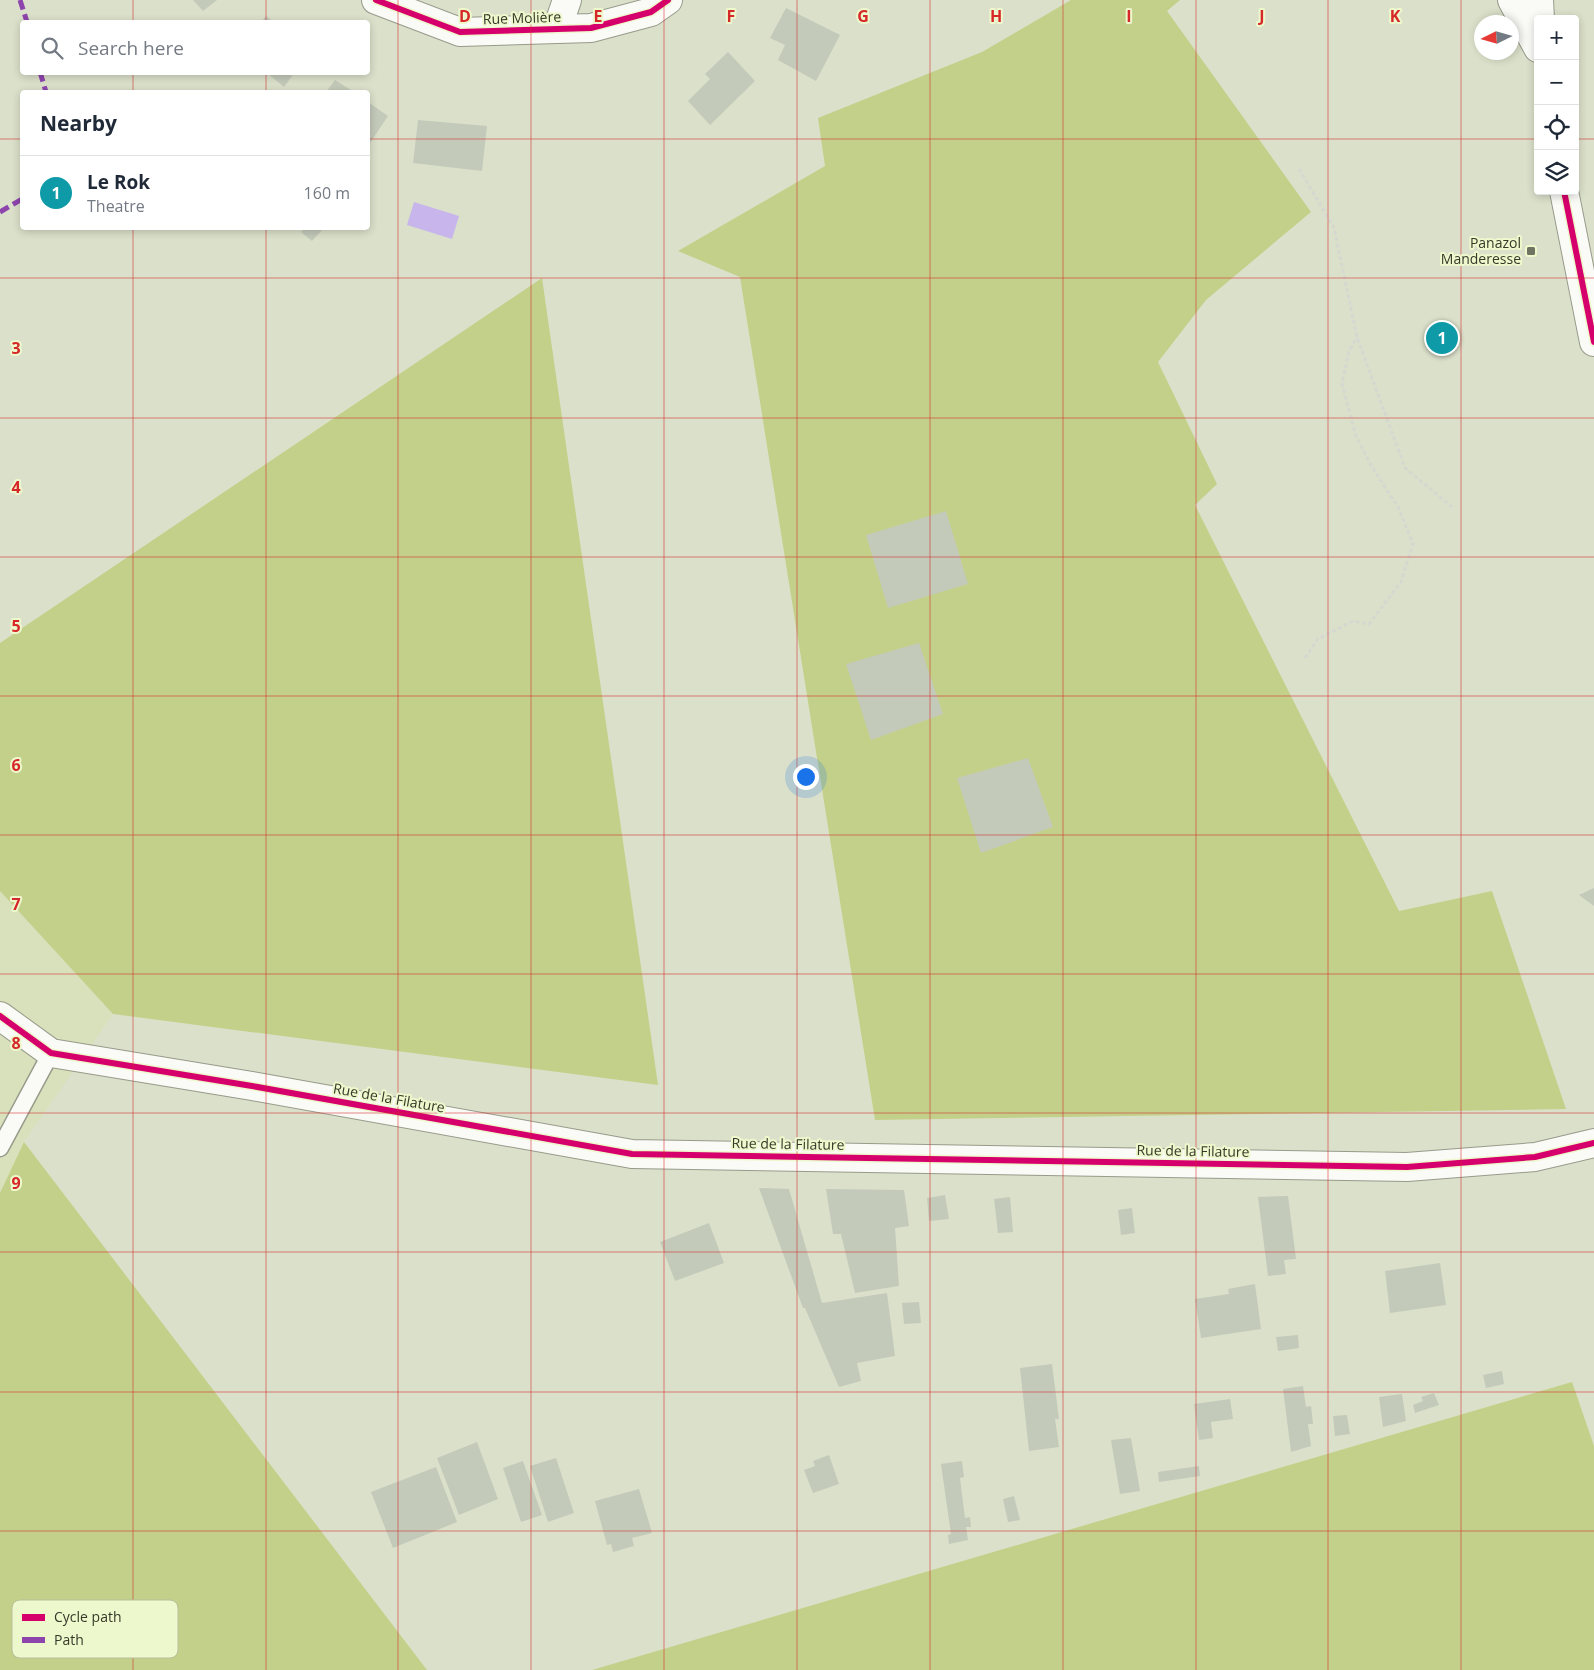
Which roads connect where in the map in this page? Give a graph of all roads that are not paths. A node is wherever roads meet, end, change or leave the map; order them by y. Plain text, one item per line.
1 (376, 0) edge
2 (567, 0) edge
3 (668, 0) edge
4 (1512, 0) edge
5 (1539, 0) edge
6 (1540, 15) edge
7 (557, 29) junction
8 (1534, 41) edge
9 (1565, 195) edge
10 (1594, 342) edge
11 (0, 1016) edge
12 (51, 1053) junction
13 (1594, 1143) edge
14 (0, 1148) edge

1 - 7 street, Rue Molière
2 - 7 street, Rue Molière
3 - 7 street, Rue Molière
4 - 8 street
5 - 6 street
9 - 10 street
11 - 12 street, Rue de la Filature
12 - 13 street, Rue de la Filature
12 - 14 lane

